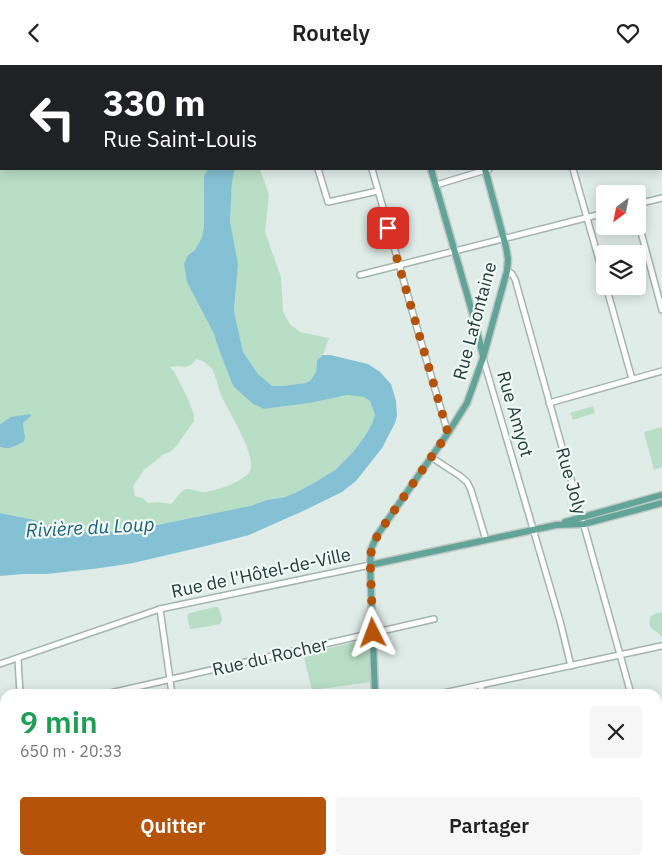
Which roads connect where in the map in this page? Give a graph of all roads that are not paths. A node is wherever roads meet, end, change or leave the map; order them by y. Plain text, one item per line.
1 (262, 65) edge
2 (267, 65) edge
3 (318, 170) edge
4 (372, 170) edge
5 (432, 170) edge
6 (484, 170) edge
7 (487, 170) edge
8 (573, 170) edge
9 (436, 185) junction
10 (378, 191) junction
11 (662, 198) edge
12 (646, 202) edge
13 (596, 216) edge
14 (588, 218) junction
15 (642, 235) edge
16 (504, 238) junction
17 (596, 248) edge
18 (455, 251) junction
19 (399, 265) junction
20 (507, 271) junction
21 (360, 275) dead end
22 (609, 295) edge
23 (662, 310) edge
24 (475, 322) junction
25 (493, 325) junction
26 (483, 358) junction
27 (662, 371) edge
28 (632, 379) junction
29 (549, 403) junction
30 (448, 433) junction
31 (431, 457) junction
32 (662, 495) edge
33 (662, 503) edge
34 (583, 520) junction
35 (533, 530) junction
36 (486, 539) junction
37 (370, 565) junction
38 (160, 609) junction
39 (434, 619) dead end
40 (373, 633) junction
41 (661, 646) edge
42 (621, 656) junction
43 (18, 659) junction
44 (0, 664) edge
45 (571, 666) junction
46 (169, 679) junction
47 (481, 685) junction
48 (20, 689) edge
49 (127, 689) edge
50 (171, 689) edge
51 (376, 689) edge
52 (462, 689) edge
53 (481, 689) edge
54 (630, 689) edge

1 - 2 street
3 - 10 street
4 - 10 street
5 - 9 main road, Rue Amyot
6 - 9 street
7 - 16 main road, Rue Lafontaine
8 - 14 street
9 - 18 main road, Rue Amyot
10 - 19 street
11 - 12 street
13 - 14 street
14 - 16 street
14 - 17 street
15 - 23 street
16 - 18 street
16 - 20 main road, Rue Lafontaine
18 - 19 street
18 - 24 main road, Rue Amyot
19 - 21 street
19 - 30 street
20 - 25 main road, Rue Lafontaine
20 - 29 street, Rue Joly
22 - 28 street
24 - 25 main road
24 - 26 main road, Rue Amyot
25 - 26 main road, Rue Lafontaine
26 - 30 main road, Rue Lafontaine
26 - 35 street, Rue Amyot
27 - 28 street
28 - 29 street
29 - 34 street, Rue Joly
30 - 31 main road, Rue Lafontaine
31 - 36 street
31 - 37 main road, Rue Lafontaine
32 - 34 main road
33 - 34 main road
34 - 35 main road, Rue de l'Hôtel-de-Ville
34 - 42 street, Rue Joly
35 - 36 main road, Rue de l'Hôtel-de-Ville
35 - 45 street, Rue Amyot
36 - 37 main road, Rue de l'Hôtel-de-Ville
37 - 38 street, Rue de l'Hôtel-de-Ville
37 - 40 main road, Rue Lafontaine
38 - 43 street, Rue de l'Hôtel-de-Ville
38 - 46 street
39 - 40 street, Rue du Rocher
40 - 46 street, Rue du Rocher
40 - 51 main road, Rue Lafontaine
41 - 42 street
42 - 45 street
42 - 54 street, Rue Joly
43 - 44 street, Rue de l'Hôtel-de-Ville
43 - 48 street
45 - 47 street
46 - 49 street, Rue du Rocher
46 - 50 street
47 - 52 street
47 - 53 street

